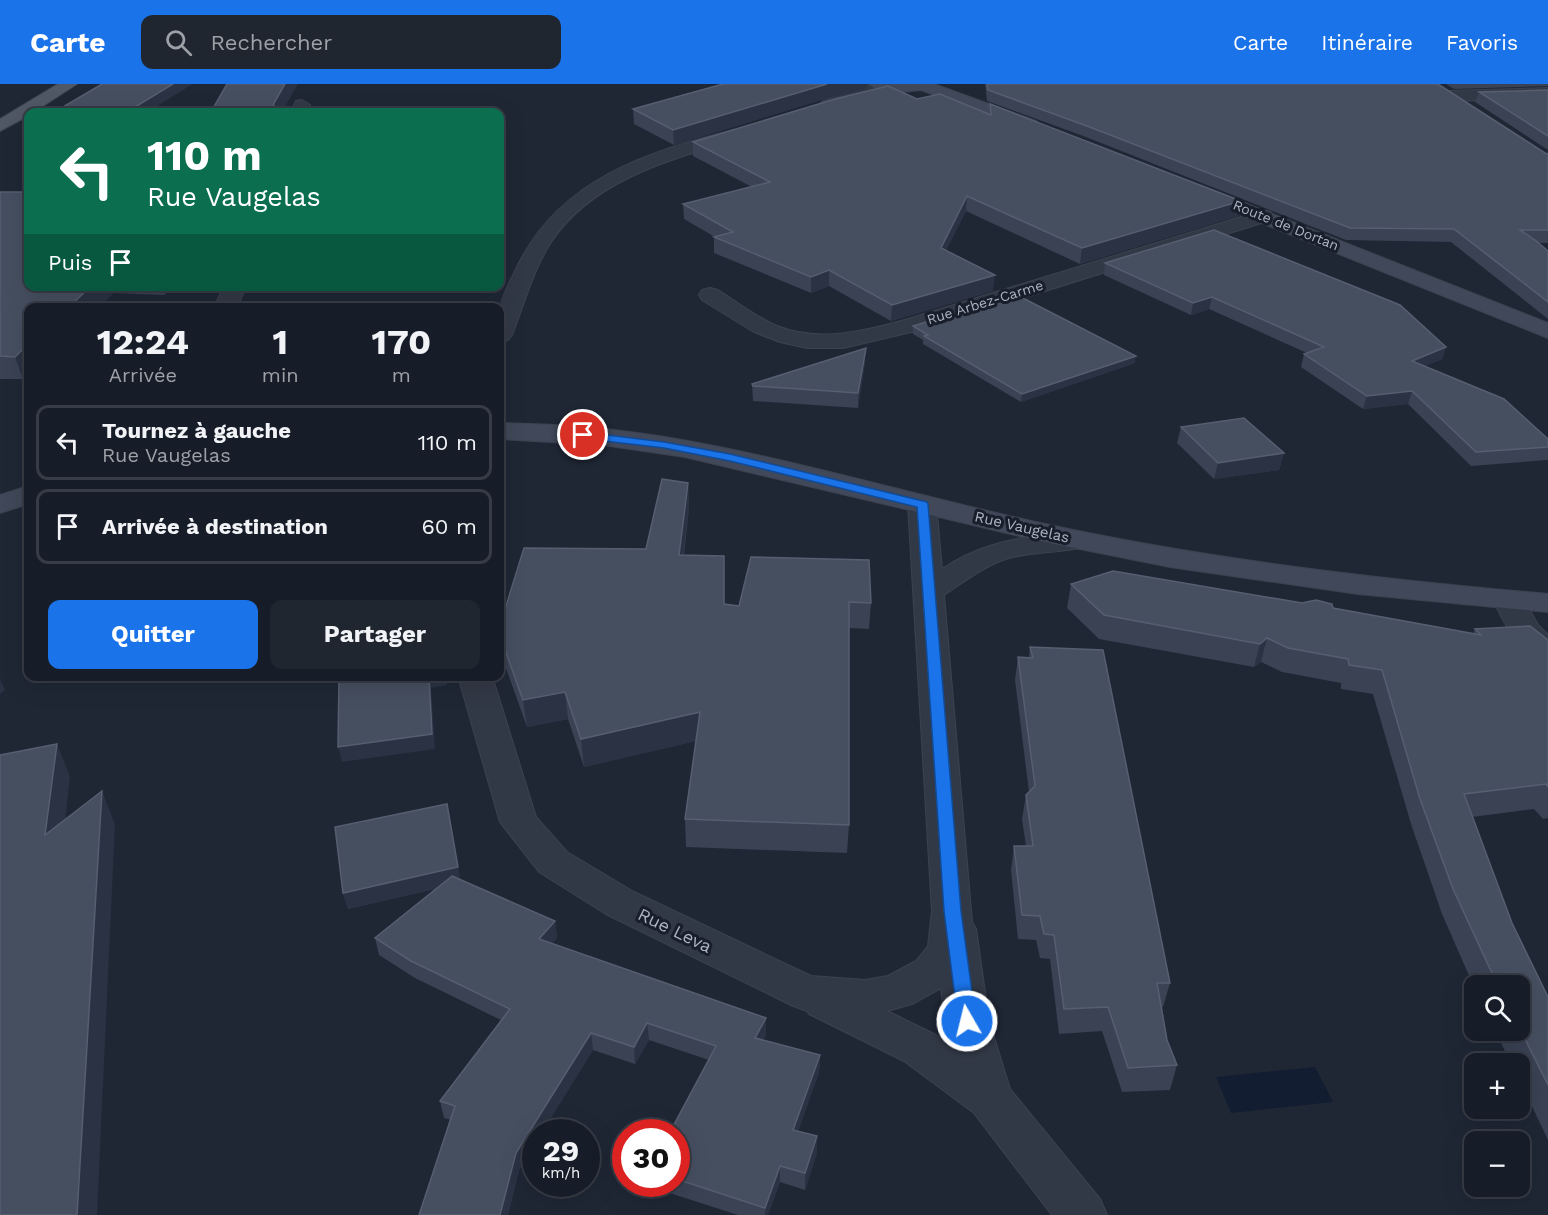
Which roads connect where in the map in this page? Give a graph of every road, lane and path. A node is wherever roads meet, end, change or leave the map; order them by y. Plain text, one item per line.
1 (44, 84) edge
2 (69, 84) edge
3 (874, 84) edge
4 (922, 84) edge
5 (1431, 84) edge
6 (898, 89) junction
7 (1548, 93) edge
8 (1450, 96) junction
9 (828, 106) junction
10 (30, 108) edge
11 (0, 110) edge
12 (24, 111) edge
13 (806, 113) edge
14 (1480, 115) edge
15 (0, 126) edge
16 (750, 130) edge
17 (1045, 131) edge
18 (1177, 182) edge
19 (1264, 216) junction
20 (710, 295) dead end
21 (504, 326) edge
22 (1548, 331) edge
23 (504, 431) edge
24 (24, 496) edge
25 (0, 504) edge
26 (922, 504) junction
27 (1078, 540) junction
28 (930, 591) junction
29 (1509, 600) junction
30 (1548, 603) edge
31 (1548, 655) edge
32 (477, 681) edge
33 (952, 911) junction
34 (806, 993) junction
35 (990, 1099) junction
36 (1082, 1215) edge

1 - 11 main road
2 - 10 main road
3 - 6 main road
3 - 9 street
4 - 6 main road
4 - 17 main road
5 - 8 main road
6 - 9 street
7 - 8 street
8 - 14 main road
9 - 13 street
12 - 15 main road
16 - 21 street
18 - 19 main road, Route de Dortan
19 - 20 street, Rue Arbez-Carme
19 - 22 main road, Route de Dortan
23 - 26 main road, Rue Vaugelas
24 - 25 main road
26 - 27 main road, Rue Vaugelas
26 - 28 street, Rue Leva
27 - 28 street
27 - 29 main road, Rue Vaugelas
28 - 33 street, Rue Leva
29 - 30 main road, Rue Vaugelas
29 - 31 street
32 - 34 street, Rue Leva
33 - 34 street, Rue Leva
33 - 35 street, Rue Leva
34 - 35 street
35 - 36 street, Rue Leva

